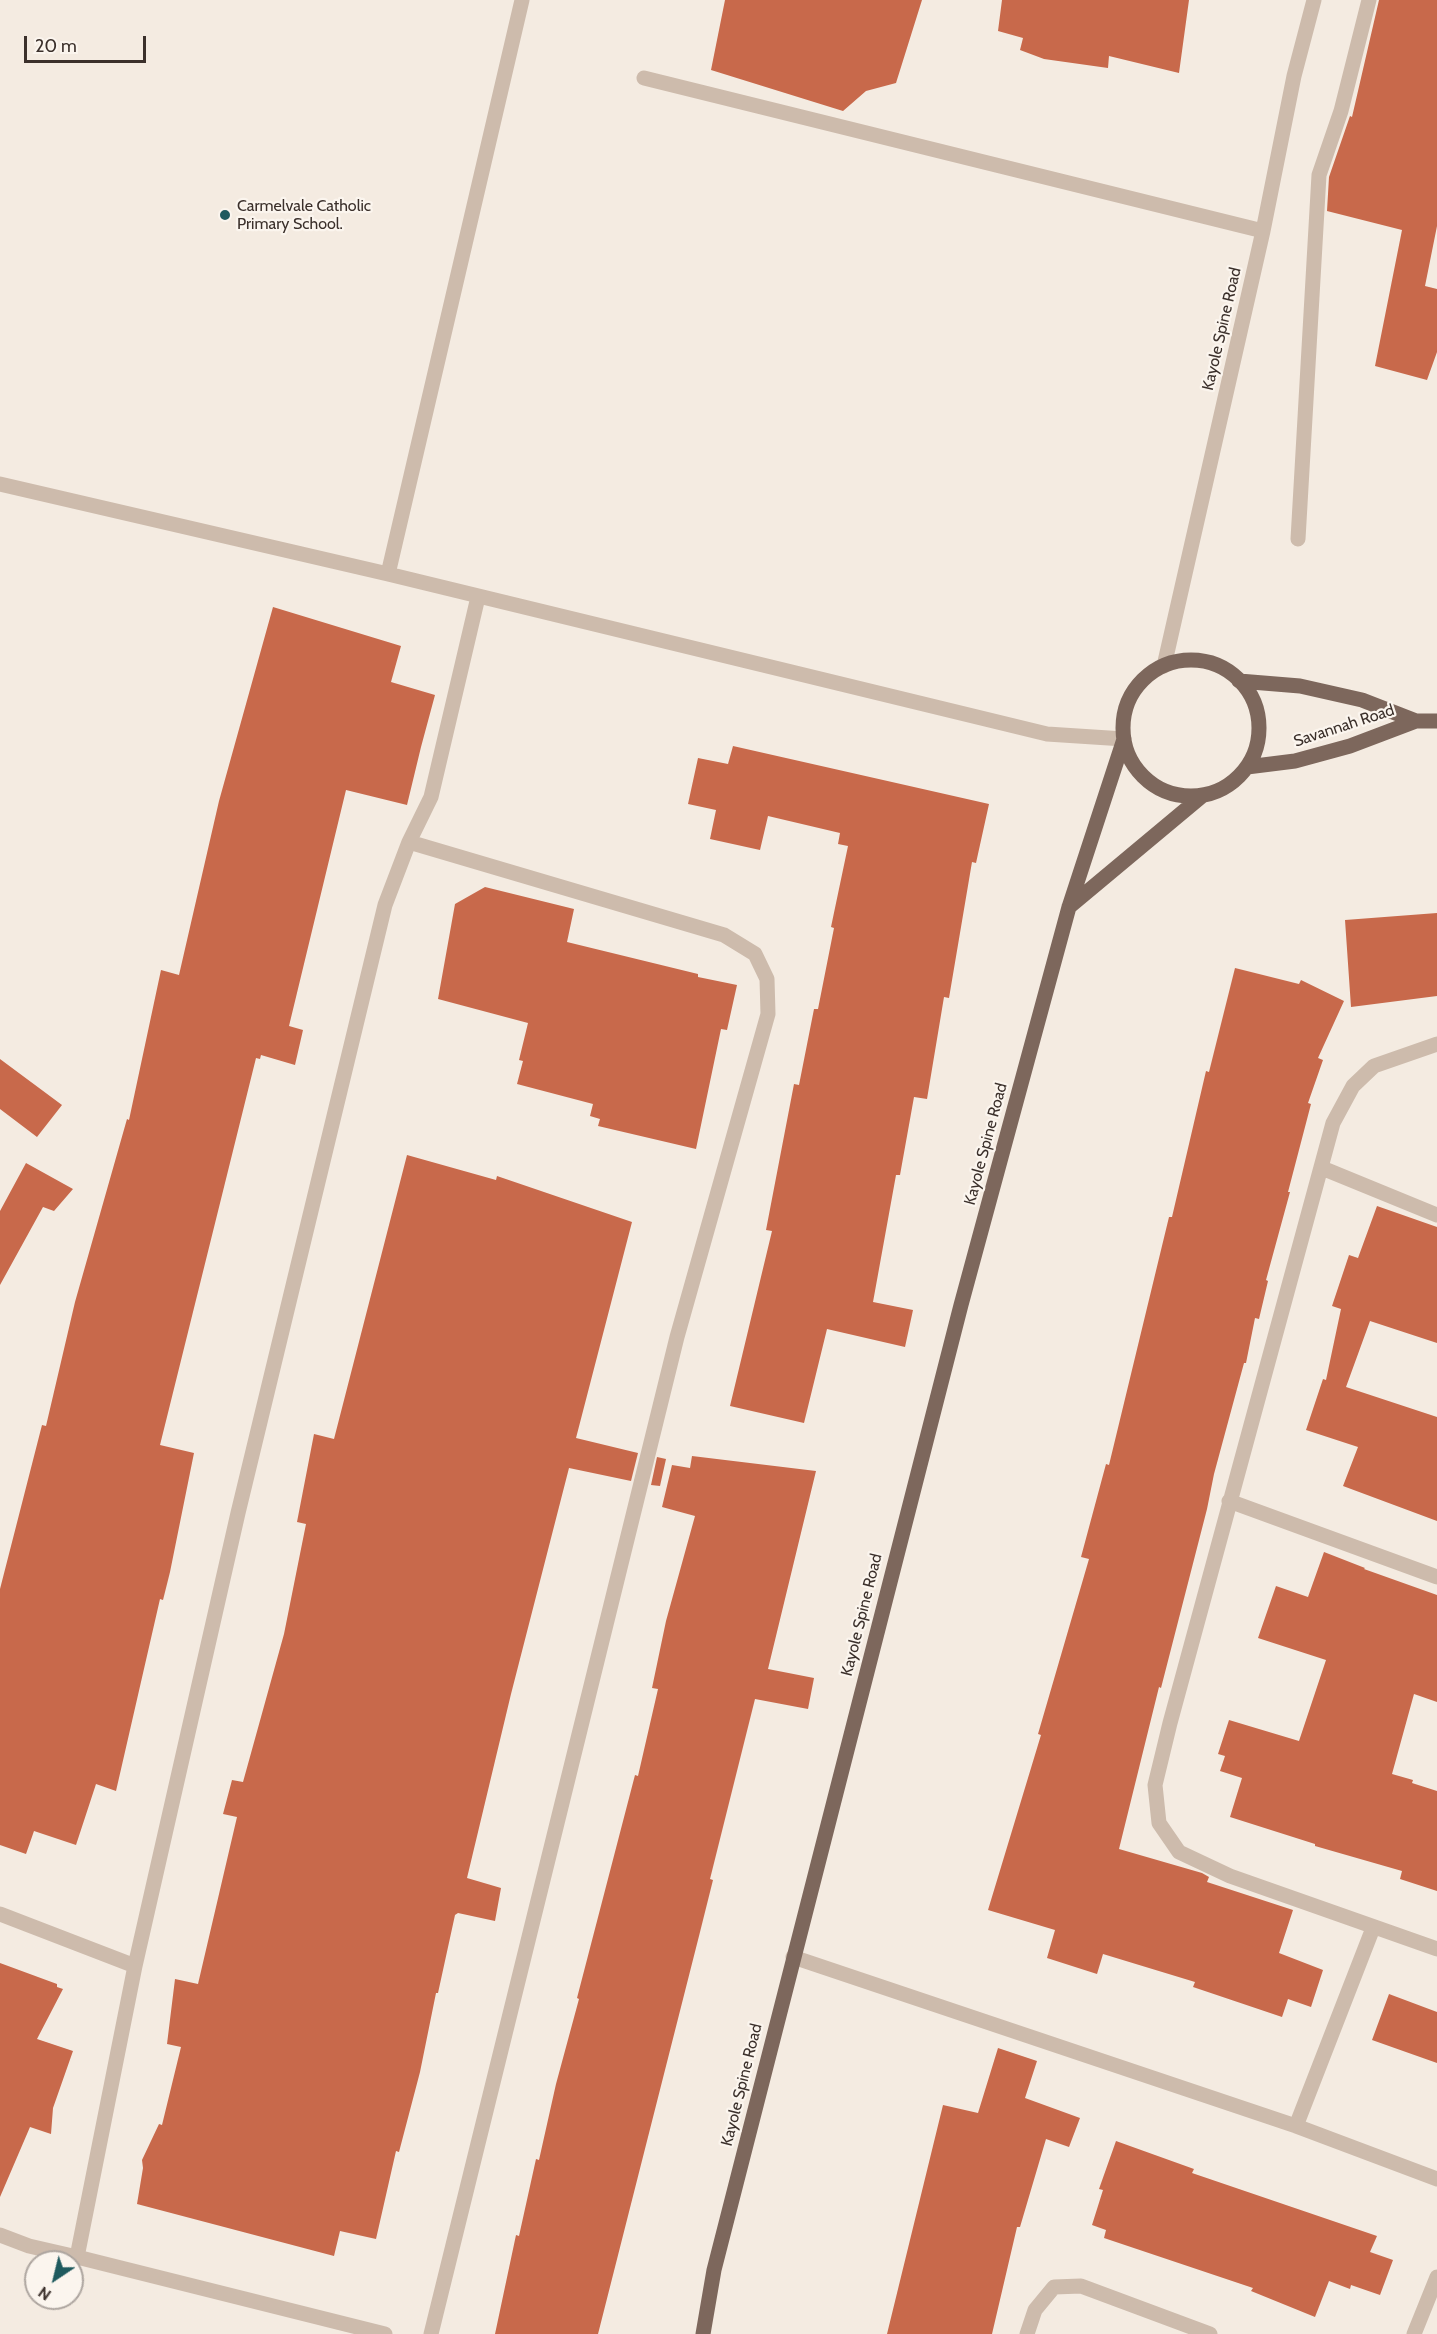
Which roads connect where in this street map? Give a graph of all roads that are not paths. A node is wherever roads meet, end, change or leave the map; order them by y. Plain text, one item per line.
1 (522, 0) edge
2 (1314, 0) edge
3 (1369, 0) edge
4 (644, 78) dead end
5 (1263, 231) junction
6 (0, 484) edge
7 (1298, 539) dead end
8 (388, 574) junction
9 (478, 597) junction
10 (1164, 666) junction
11 (1239, 681) junction
12 (1416, 721) junction
13 (1437, 721) edge
14 (1124, 739) junction
15 (1247, 767) junction
16 (1202, 796) junction
17 (409, 842) junction
18 (1069, 907) junction
19 (1437, 1044) edge
20 (1322, 1168) junction
21 (1437, 1215) edge
22 (1229, 1501) junction
23 (1437, 1577) edge
24 (0, 1914) edge
25 (1373, 1928) junction
26 (1437, 1949) edge
27 (793, 1957) junction
28 (135, 1966) junction
29 (1296, 2126) junction
30 (1437, 2179) edge
31 (0, 2235) edge
32 (46, 2250) edge
33 (77, 2250) edge
34 (84, 2259) edge
35 (1437, 2277) edge
36 (385, 2334) edge
37 (431, 2334) edge
38 (704, 2334) edge
39 (1028, 2334) edge
40 (1210, 2334) edge
41 (1414, 2334) edge

1 - 8 street
2 - 5 street, Kayole Spine Road
3 - 7 street
4 - 5 street
5 - 10 street, Kayole Spine Road
6 - 8 street
8 - 9 street
9 - 14 street
9 - 17 street
10 - 11 main road
10 - 14 main road
11 - 12 main road, Savannah Road
11 - 15 main road
12 - 13 main road, Savannah Road
12 - 15 main road, Savannah Road
14 - 16 main road
14 - 18 main road, Kayole Spine Road
15 - 16 main road
16 - 18 main road
17 - 28 street
17 - 37 street
18 - 27 main road, Kayole Spine Road
19 - 20 street
20 - 21 street
20 - 22 street
22 - 23 street
22 - 25 street
24 - 28 street
25 - 26 street
25 - 29 street
27 - 29 street
27 - 38 main road, Kayole Spine Road
28 - 33 street
29 - 30 street
31 - 32 street
34 - 36 street
35 - 41 street
39 - 40 street

